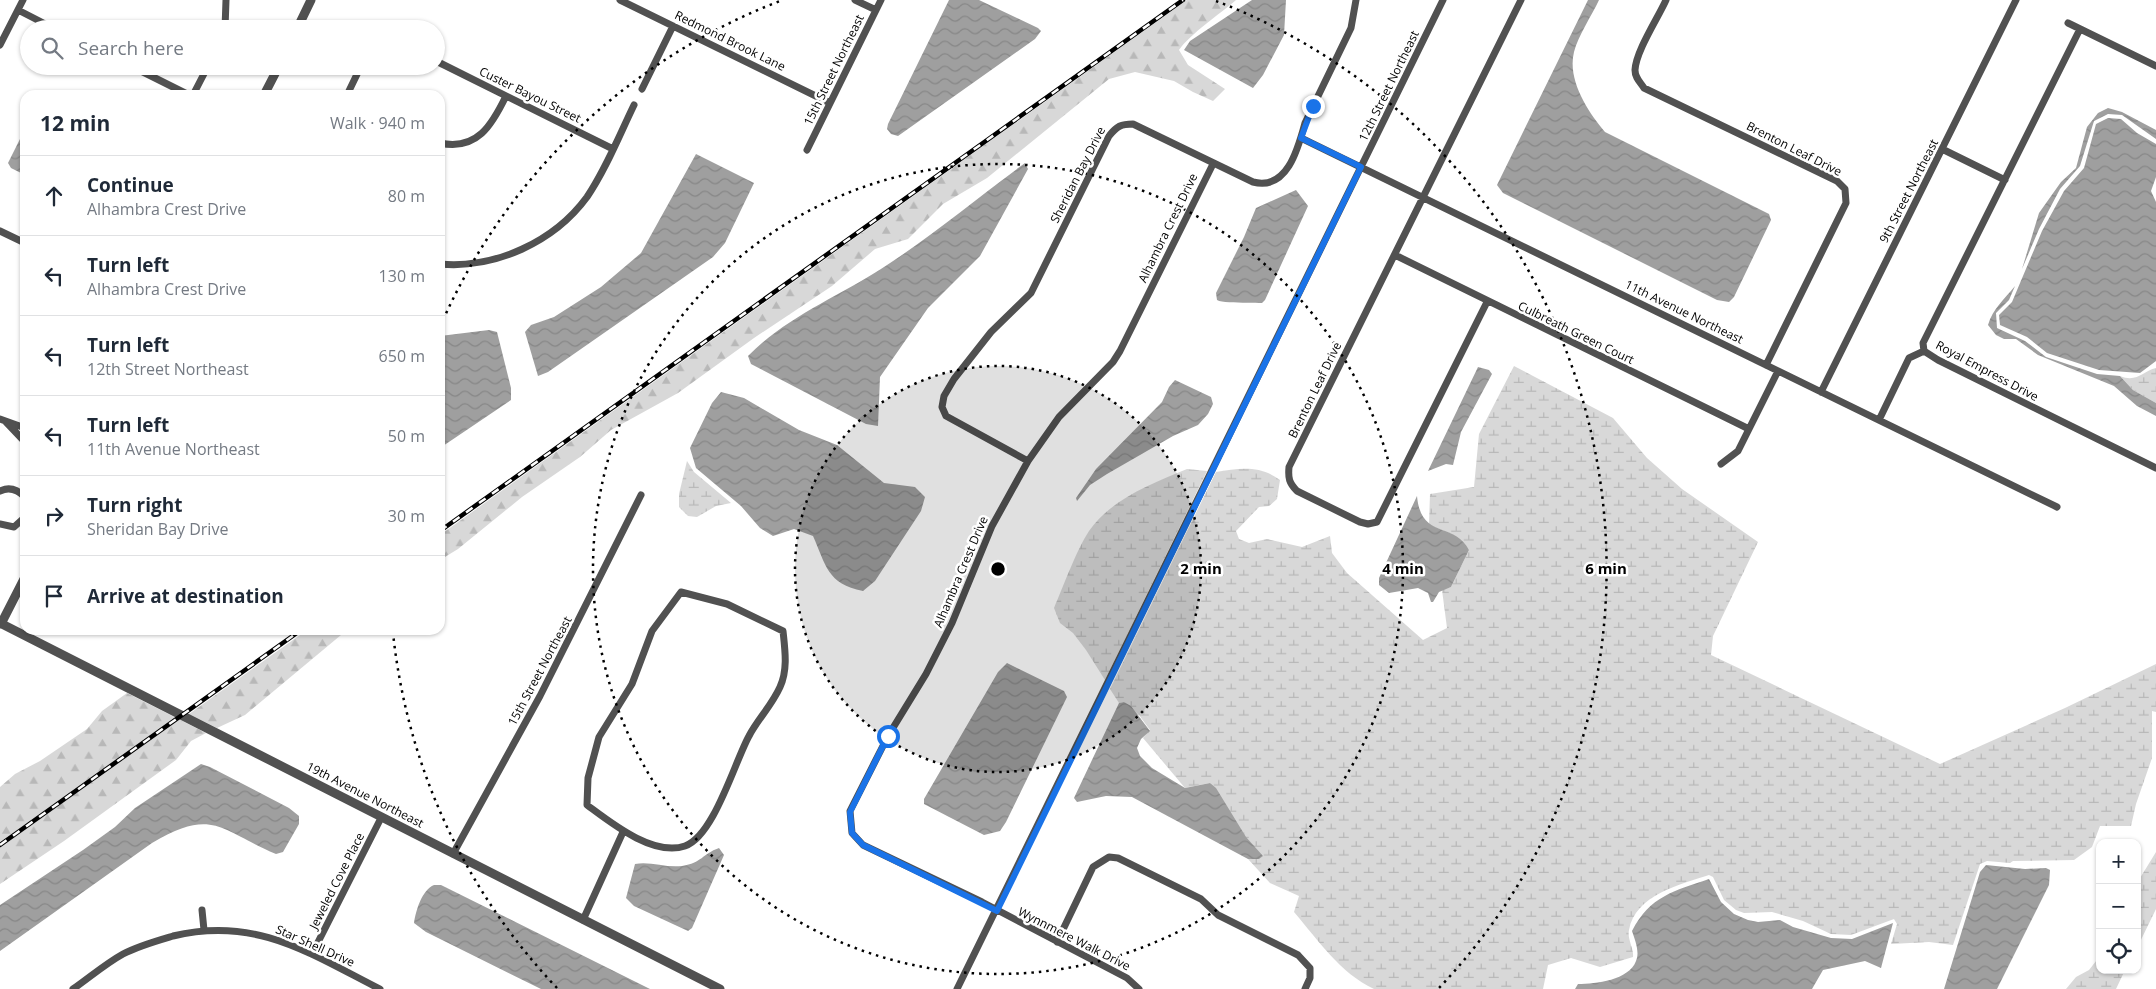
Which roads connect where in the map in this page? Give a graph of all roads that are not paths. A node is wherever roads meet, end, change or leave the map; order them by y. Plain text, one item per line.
1 (23, 0) edge
2 (226, 0) edge
3 (311, 0) edge
4 (620, 0) edge
5 (855, 0) edge
6 (881, 0) edge
7 (1356, 0) edge
8 (1444, 0) edge
9 (1521, 0) edge
10 (1666, 0) edge
11 (2016, 0) edge
12 (18, 10) junction
13 (876, 10) junction
14 (37, 20) edge
15 (225, 20) edge
16 (301, 20) edge
17 (2068, 23) dead end
18 (673, 26) junction
19 (2080, 29) junction
20 (0, 45) edge
21 (445, 66) edge
22 (2156, 66) edge
23 (149, 75) edge
24 (203, 75) edge
25 (274, 75) edge
26 (357, 75) edge
27 (642, 89) dead end
28 (179, 90) edge
29 (196, 90) edge
30 (267, 90) edge
31 (349, 90) edge
32 (506, 96) junction
33 (830, 103) junction
34 (634, 105) dead end
35 (1301, 138) junction
36 (445, 144) edge
37 (613, 149) junction
38 (1942, 149) junction
39 (807, 150) dead end
40 (1213, 164) junction
41 (1361, 167) junction
42 (2005, 180) junction
43 (1424, 198) junction
44 (0, 231) edge
45 (20, 241) edge
46 (1395, 255) junction
47 (445, 264) edge
48 (1487, 302) junction
49 (1924, 351) junction
50 (1766, 365) junction
51 (1778, 371) junction
52 (1821, 392) junction
53 (1880, 420) junction
54 (3, 421) edge
55 (20, 426) edge
56 (1748, 430) junction
57 (20, 437) edge
58 (1028, 461) junction
59 (1721, 464) dead end
60 (2156, 468) edge
61 (0, 491) edge
62 (20, 493) edge
63 (641, 495) dead end
64 (2057, 507) dead end
65 (20, 522) edge
66 (0, 524) edge
67 (20, 586) edge
68 (1, 623) edge
69 (20, 633) edge
70 (24, 635) edge
71 (381, 818) junction
72 (623, 832) junction
73 (453, 854) junction
74 (202, 910) dead end
75 (997, 911) junction
76 (583, 920) junction
77 (204, 930) junction
78 (1057, 942) junction
79 (312, 954) junction
80 (73, 989) edge
81 (380, 989) edge
82 (720, 989) edge
83 (957, 989) edge
84 (1139, 989) edge
85 (1305, 989) edge

1 - 12 street
2 - 15 street
3 - 16 street
4 - 18 street, Redmond Brook Lane
5 - 13 street
6 - 13 street, 15th Street Northeast
7 - 35 street, Sheridan Bay Drive
8 - 41 street, 12th Street Northeast
9 - 43 street, Brenton Leaf Drive
10 - 50 street, Brenton Leaf Drive
11 - 38 street, 9th Street Northeast
12 - 14 street
12 - 20 street
13 - 33 street, 15th Street Northeast
17 - 19 street
18 - 27 street
18 - 33 street, Redmond Brook Lane
19 - 22 street
19 - 42 street, Royal Empress Drive
21 - 32 street, Custer Bayou Street
23 - 28 street
24 - 29 street
25 - 30 street
26 - 31 street
32 - 36 street
32 - 37 street, Custer Bayou Street
33 - 39 street, 15th Street Northeast
34 - 37 street
35 - 40 street, Sheridan Bay Drive
35 - 41 street, 11th Avenue Northeast
37 - 47 street
38 - 42 street
38 - 52 street, 9th Street Northeast
40 - 58 street, Alhambra Crest Drive
40 - 58 street, Sheridan Bay Drive
41 - 43 street, 11th Avenue Northeast
41 - 75 street, 12th Street Northeast
42 - 49 street, Royal Empress Drive
43 - 46 street, Brenton Leaf Drive
43 - 50 street, 11th Avenue Northeast
44 - 45 street
46 - 48 street, Culbreath Green Court
46 - 48 street, Brenton Leaf Drive
48 - 56 street, Culbreath Green Court
49 - 53 street
49 - 60 street, Royal Empress Drive
50 - 51 street, 11th Avenue Northeast
51 - 52 street, 11th Avenue Northeast
51 - 56 street
52 - 53 street, 11th Avenue Northeast
53 - 64 street, 11th Avenue Northeast
54 - 55 street
54 - 57 street
56 - 59 street
58 - 75 street, Alhambra Crest Drive
61 - 62 street
63 - 73 street, 15th Street Northeast
65 - 66 street
67 - 68 street
68 - 69 street, 19th Avenue Northeast
70 - 71 street, 19th Avenue Northeast
71 - 73 street, 19th Avenue Northeast
71 - 79 street, Jeweled Cove Place
72 - 72 street
72 - 76 street
73 - 76 street, 19th Avenue Northeast
74 - 77 street
75 - 78 street, Wynnmere Walk Drive
75 - 83 street, 12th Street Northeast
76 - 82 street, 19th Avenue Northeast
77 - 79 street, Star Shell Drive
77 - 80 street, Star Shell Drive
78 - 84 street, Wynnmere Walk Drive
78 - 85 street
79 - 81 street, Star Shell Drive

